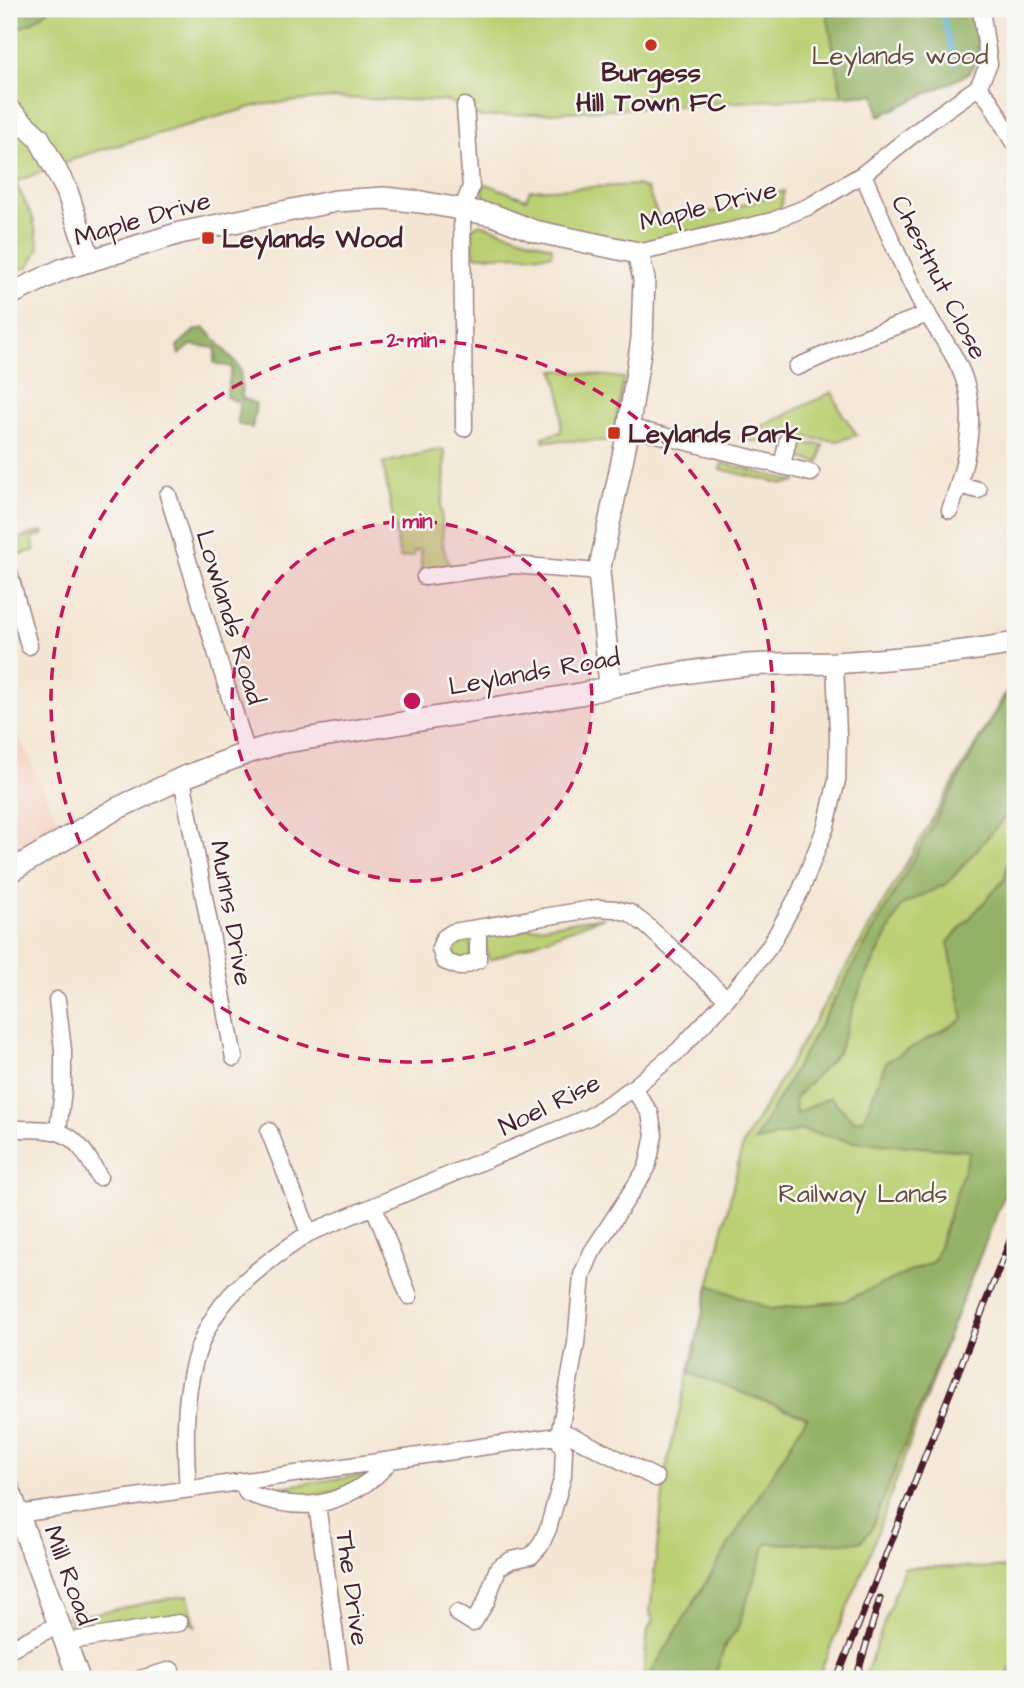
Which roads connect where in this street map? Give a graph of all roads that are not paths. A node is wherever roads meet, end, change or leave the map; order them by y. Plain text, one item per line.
1 (981, 9) edge
2 (978, 87) junction
3 (465, 106) dead end
4 (9, 110) edge
5 (1013, 135) edge
6 (863, 174) junction
7 (462, 210) junction
8 (638, 253) junction
9 (90, 261) junction
10 (9, 295) edge
11 (928, 314) junction
12 (797, 367) dead end
13 (628, 427) junction
14 (464, 428) dead end
15 (788, 439) dead end
16 (782, 466) junction
17 (811, 473) dead end
18 (959, 485) junction
19 (978, 490) dead end
20 (169, 495) dead end
21 (950, 510) dead end
22 (9, 572) edge
23 (599, 572) junction
24 (425, 577) dead end
25 (1015, 643) edge
26 (29, 646) dead end
27 (835, 663) junction
28 (610, 686) junction
29 (247, 753) junction
30 (182, 778) junction
31 (9, 872) edge
32 (478, 928) dead end
33 (727, 999) junction
34 (57, 1000) dead end
35 (234, 1058) dead end
36 (633, 1088) junction
37 (9, 1129) edge
38 (58, 1130) junction
39 (269, 1131) dead end
40 (99, 1177) dead end
41 (374, 1207) junction
42 (310, 1233) junction
43 (410, 1296) dead end
44 (559, 1433) junction
45 (389, 1461) junction
46 (656, 1478) dead end
47 (241, 1481) junction
48 (9, 1489) edge
49 (188, 1489) junction
50 (317, 1504) junction
51 (18, 1514) junction
52 (457, 1613) dead end
53 (179, 1623) dead end
54 (62, 1633) junction
55 (9, 1649) edge
56 (171, 1670) dead end
57 (79, 1679) edge
58 (140, 1679) edge
59 (341, 1679) edge

1 - 2 street
2 - 5 street
2 - 6 street, Maple Drive
3 - 7 street
4 - 9 street
6 - 8 street, Maple Drive
6 - 11 street, Chestnut Close
7 - 8 street, Maple Drive
7 - 9 street, Maple Drive
7 - 14 street
8 - 13 street
9 - 10 street, Maple Drive
11 - 12 street
11 - 18 street, Chestnut Close
13 - 16 street
13 - 23 street
15 - 16 street
16 - 17 street
18 - 19 street
18 - 21 street, Chestnut Close
20 - 29 street, Lowlands Road
22 - 26 street
23 - 24 street
23 - 28 street
25 - 27 street, Leylands Road
27 - 28 street, Leylands Road
27 - 33 street, Noel Rise
28 - 29 street, Leylands Road
29 - 30 street, Leylands Road
30 - 31 street, Leylands Road
30 - 35 street, Munns Drive
32 - 33 street
33 - 36 street, Noel Rise
34 - 38 street
36 - 41 street, Noel Rise
36 - 44 street
37 - 38 street
38 - 40 street
39 - 42 street
41 - 42 street, Noel Rise
41 - 43 street
42 - 49 street, Noel Rise
44 - 45 street
44 - 46 street
44 - 52 street
45 - 47 street
45 - 50 street
47 - 49 street
47 - 50 street
48 - 51 street, Mill Road
49 - 51 street
50 - 59 street, The Drive
51 - 54 street, Mill Road
53 - 54 street
54 - 55 street
54 - 57 street, Mill Road
56 - 58 street

